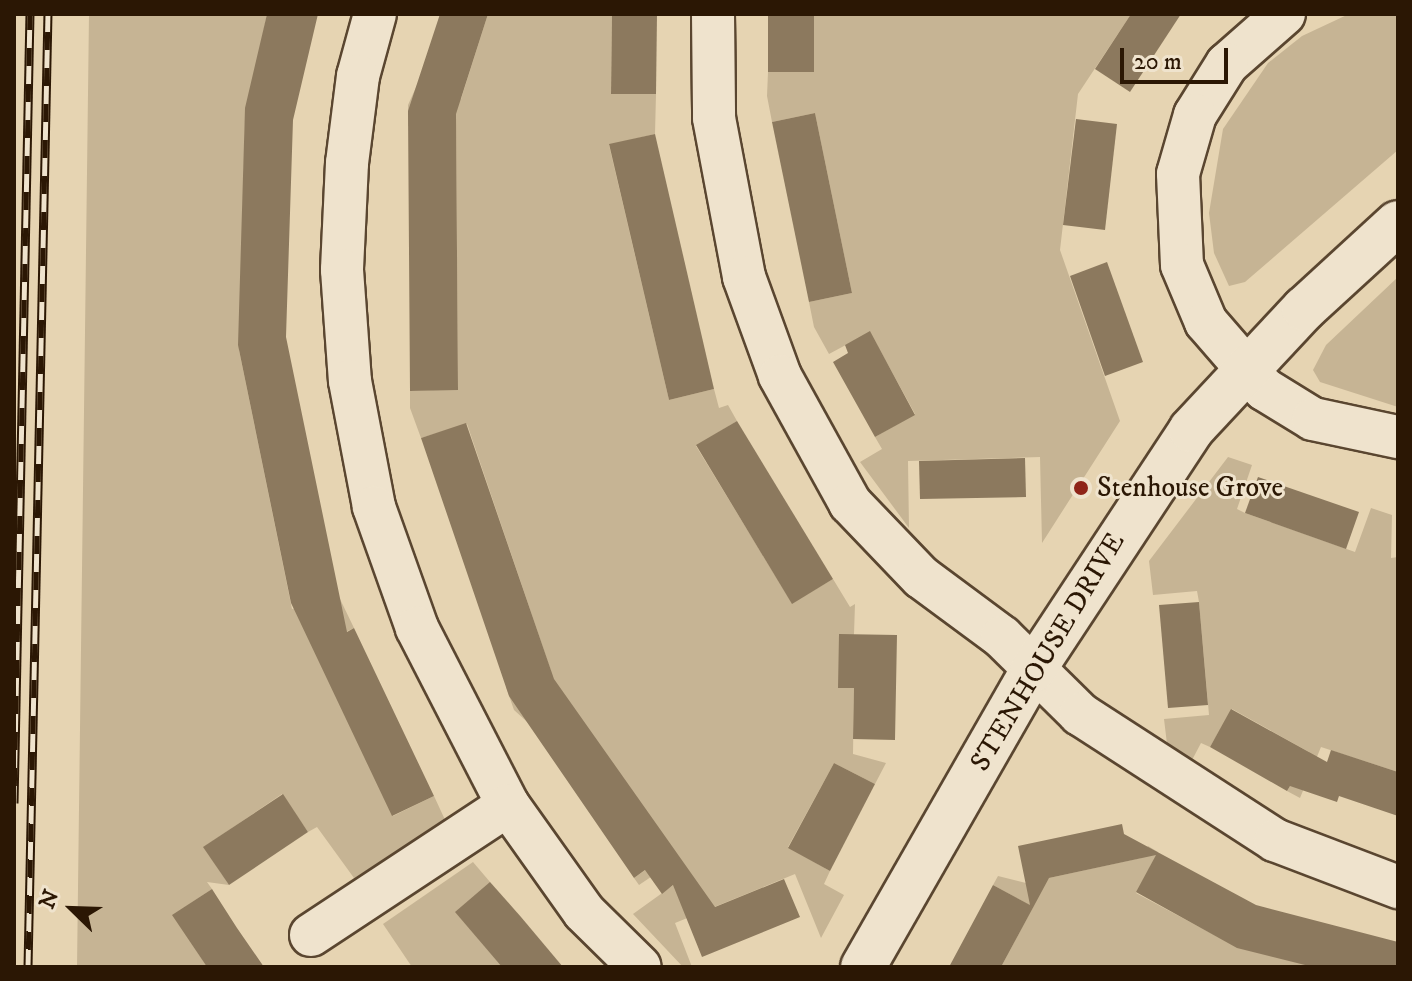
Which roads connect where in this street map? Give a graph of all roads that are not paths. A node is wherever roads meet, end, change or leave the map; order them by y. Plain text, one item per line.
1 (375, 14) edge
2 (713, 14) edge
3 (1274, 17) edge
4 (1398, 223) edge
5 (1242, 370) junction
6 (1398, 437) edge
7 (1033, 670) junction
8 (508, 805) junction
9 (1398, 887) edge
10 (311, 935) dead end
11 (640, 967) edge
12 (863, 967) edge

1 - 8 street
2 - 7 street
3 - 5 street
4 - 5 street, STENHOUSE DRIVE
5 - 6 street
5 - 7 street, STENHOUSE DRIVE
7 - 9 street
7 - 12 street, STENHOUSE DRIVE
8 - 10 street
8 - 11 street

